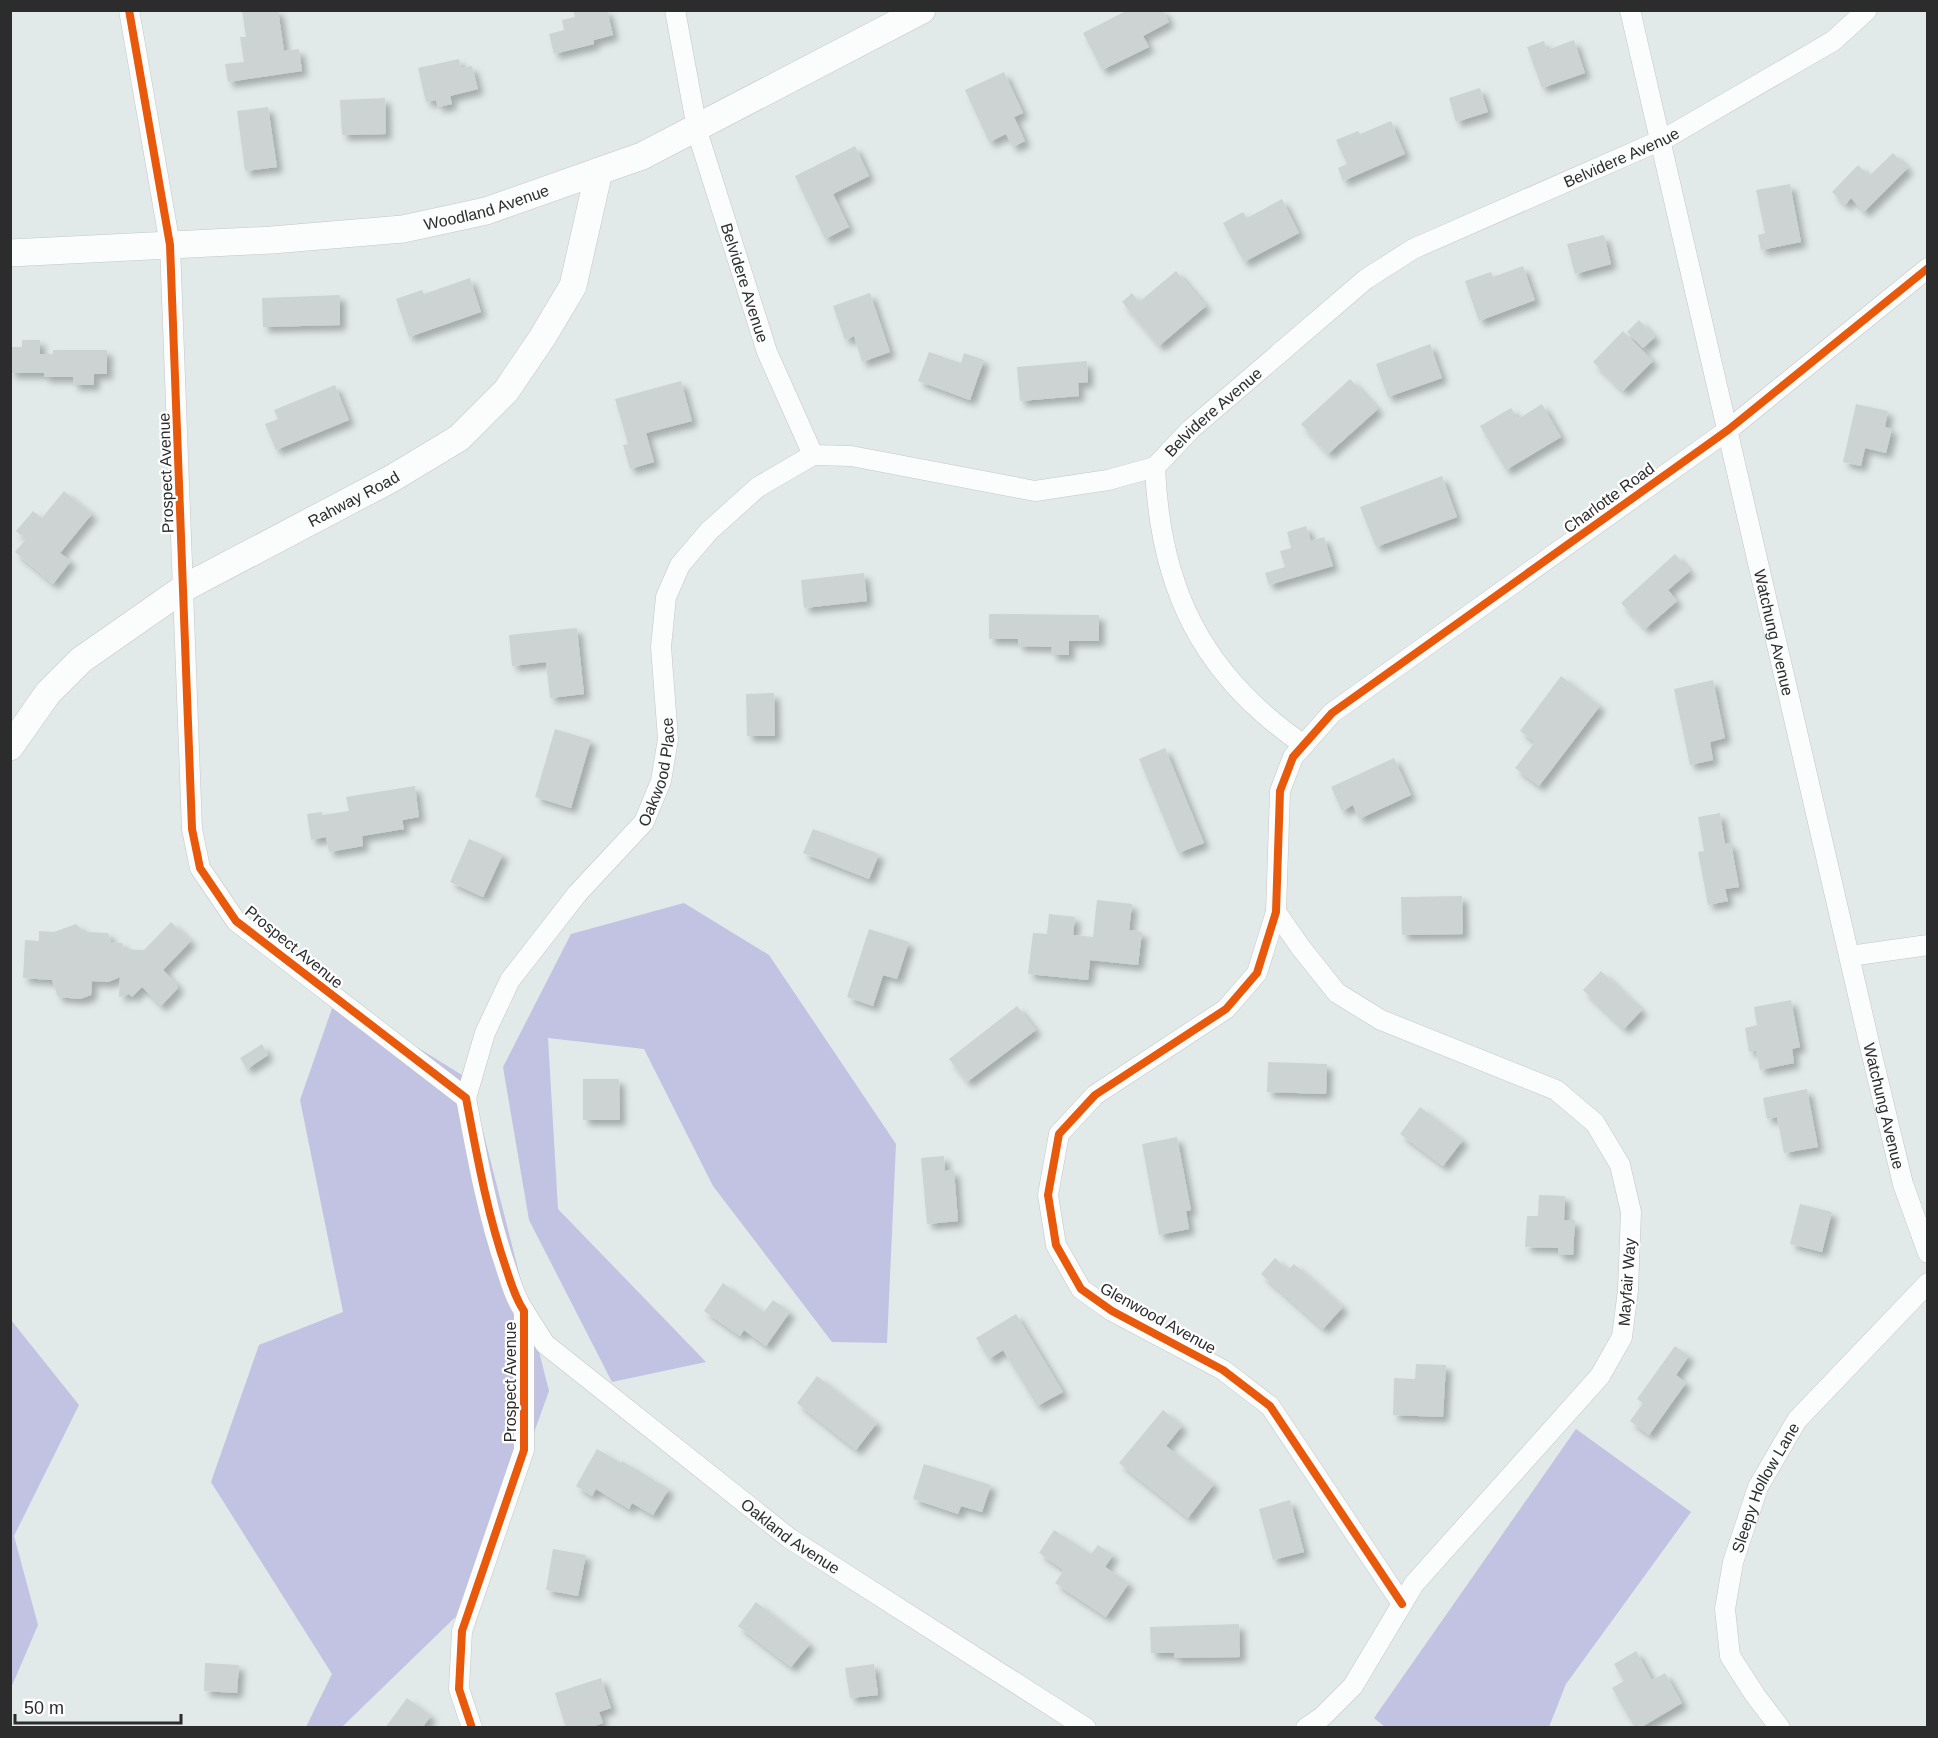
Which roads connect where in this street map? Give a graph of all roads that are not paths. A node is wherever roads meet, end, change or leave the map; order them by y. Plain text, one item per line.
1 (129, 10) edge
2 (675, 10) edge
3 (922, 10) edge
4 (1630, 10) edge
5 (1867, 10) edge
6 (697, 127) junction
7 (1660, 140) junction
8 (599, 171) junction
9 (170, 245) junction
10 (10, 253) edge
11 (1928, 268) edge
12 (1728, 429) junction
13 (813, 454) junction
14 (1155, 467) junction
15 (184, 588) junction
16 (1304, 745) junction
17 (10, 747) edge
18 (1276, 912) junction
19 (1928, 945) edge
20 (1850, 956) junction
21 (466, 1098) junction
22 (1928, 1253) edge
23 (1928, 1283) edge
24 (524, 1311) junction
25 (1402, 1604) junction
26 (472, 1728) edge
27 (1086, 1728) edge
28 (1306, 1728) edge
29 (1780, 1728) edge

1 - 9 street, Prospect Avenue
2 - 6 street, Belvidere Avenue
3 - 6 street, Woodland Avenue
4 - 7 street, Watchung Avenue
5 - 7 street, Belvidere Avenue
6 - 8 street, Woodland Avenue
6 - 13 street, Belvidere Avenue
7 - 12 street, Watchung Avenue
7 - 14 street, Belvidere Avenue
8 - 9 street, Woodland Avenue
8 - 15 street, Rahway Road
9 - 10 street, Woodland Avenue
9 - 15 street, Prospect Avenue
11 - 12 street, Charlotte Road
12 - 16 street, Charlotte Road
12 - 20 street, Watchung Avenue
13 - 14 street, Belvidere Avenue
13 - 21 street, Oakwood Place
14 - 16 street
15 - 17 street, Rahway Road
15 - 21 street, Prospect Avenue
16 - 18 street, Glenwood Avenue
18 - 25 street, Glenwood Avenue
18 - 25 street, Mayfair Way
19 - 20 street
20 - 22 street, Watchung Avenue
21 - 24 street, Prospect Avenue
23 - 29 street, Sleepy Hollow Lane
24 - 26 street, Prospect Avenue
24 - 27 street, Oakland Avenue
25 - 28 street, Mayfair Way

